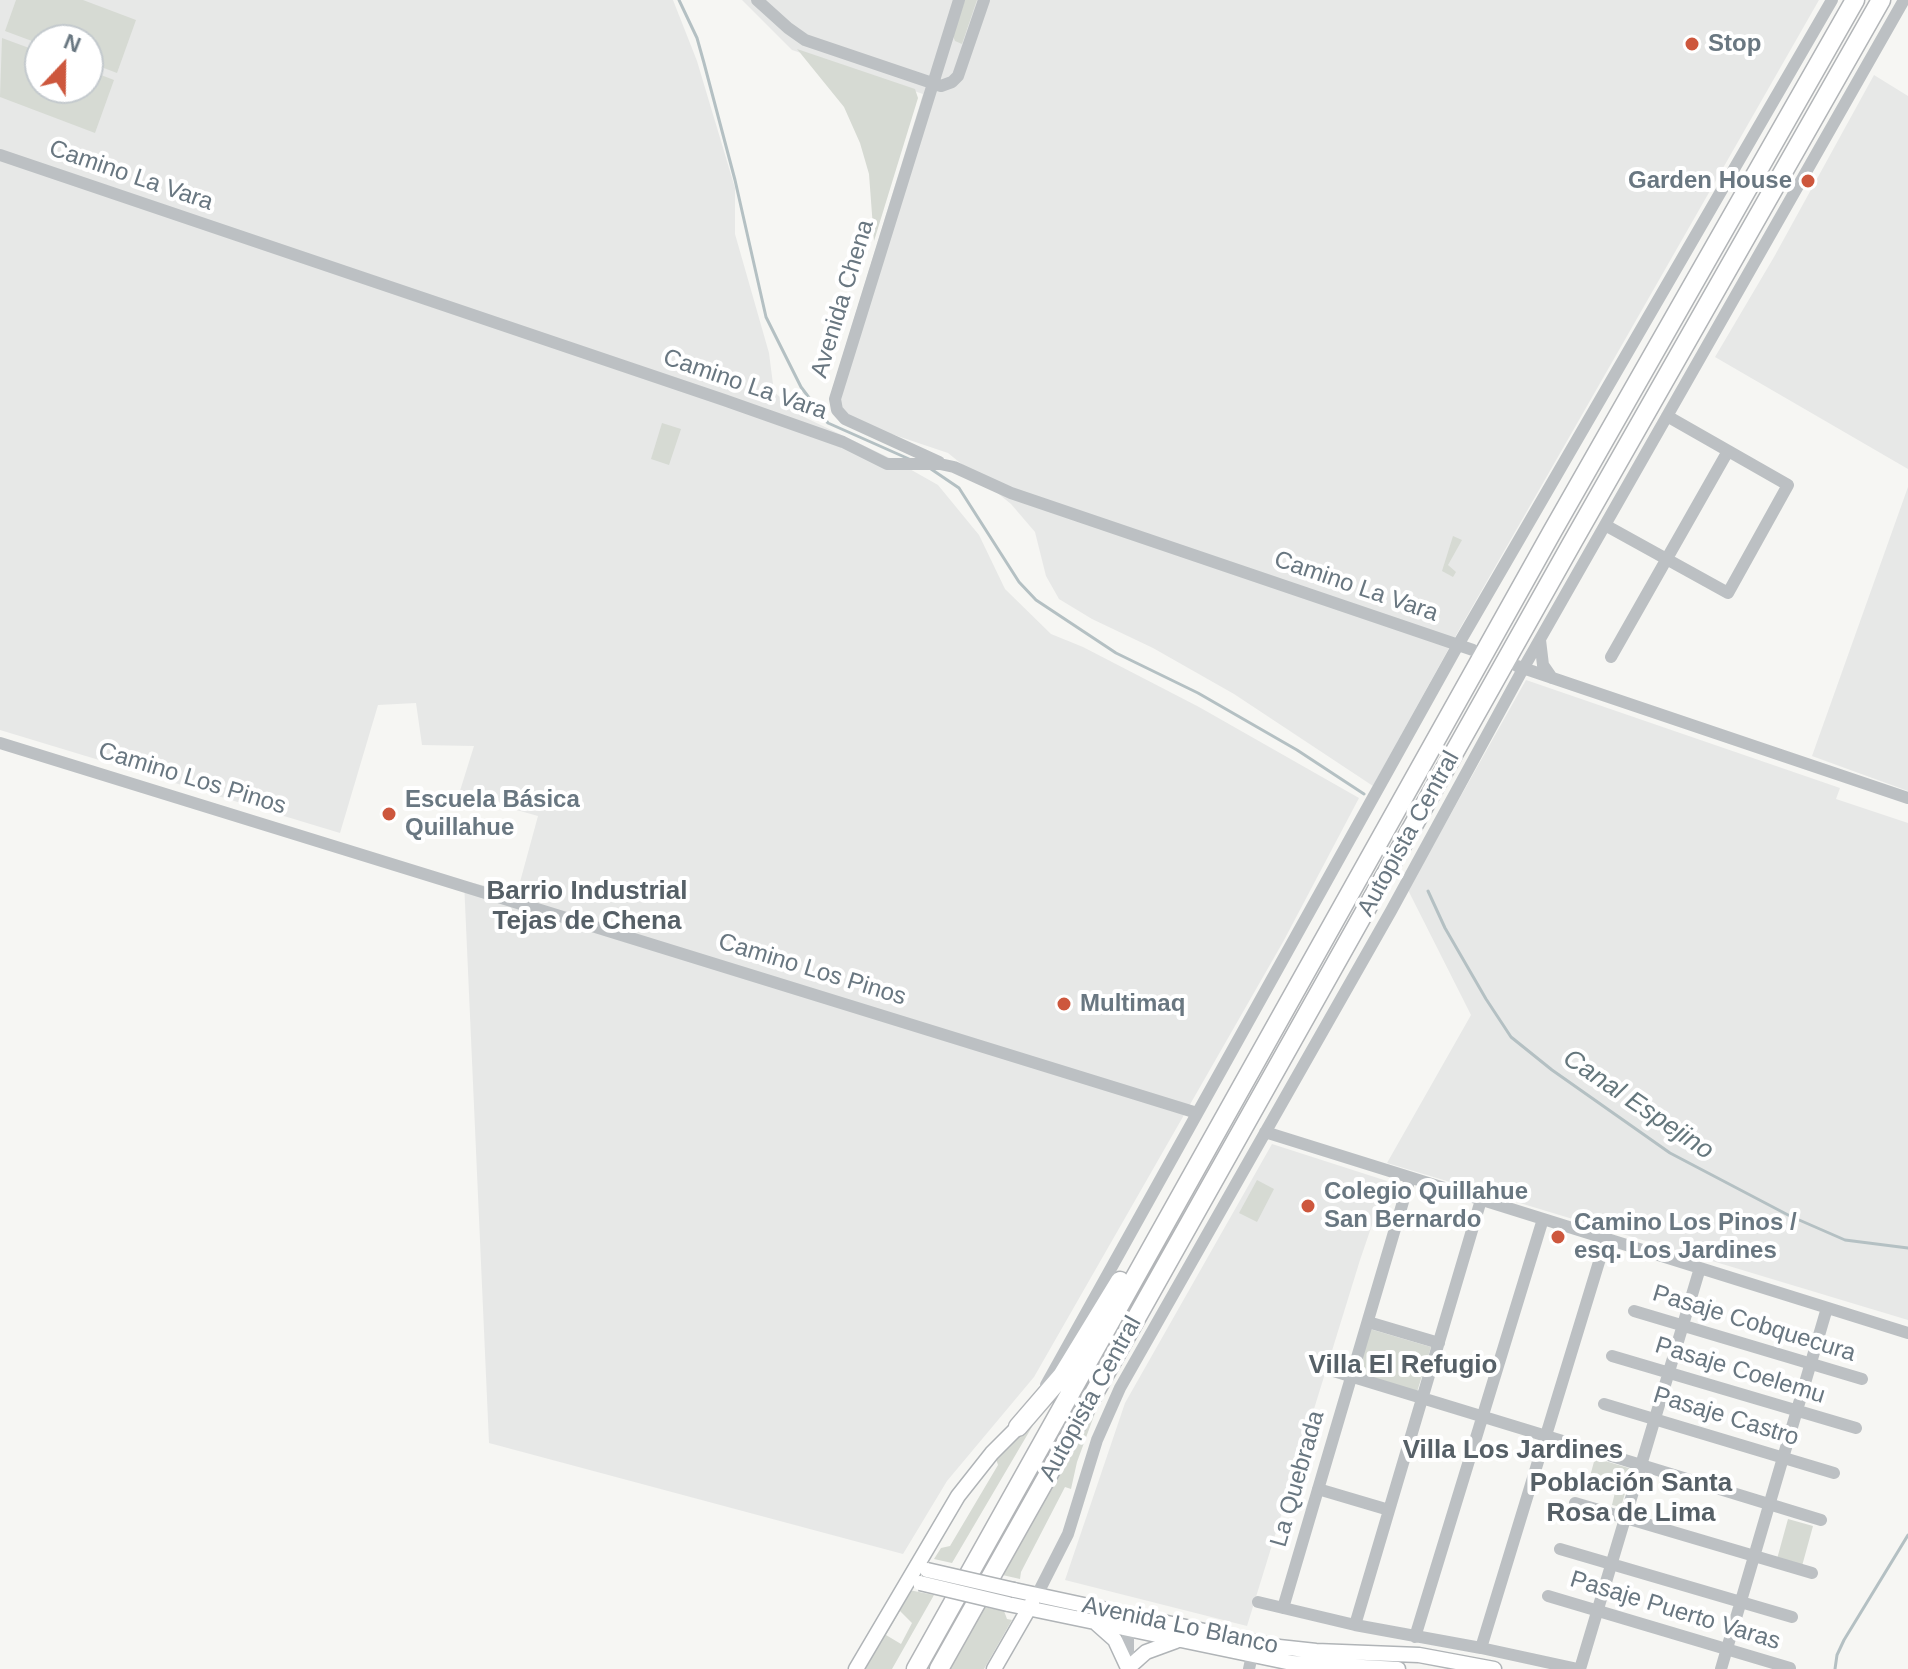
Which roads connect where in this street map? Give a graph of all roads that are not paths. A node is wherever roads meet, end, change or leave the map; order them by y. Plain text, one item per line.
1 (757, 0) edge
2 (959, 0) edge
3 (984, 0) edge
4 (1832, 0) edge
5 (1855, 0) edge
6 (1881, 0) edge
7 (1904, 0) edge
8 (946, 41) junction
9 (968, 48) junction
10 (932, 84) junction
11 (0, 155) edge
12 (1667, 416) junction
13 (1728, 451) junction
14 (940, 464) junction
15 (1605, 525) junction
16 (1667, 559) junction
17 (1540, 639) junction
18 (1458, 645) junction
19 (1473, 650) dead end
20 (1611, 657) dead end
21 (1520, 668) junction
22 (1555, 680) junction
23 (0, 743) edge
24 (1908, 800) edge
25 (1197, 1113) junction
26 (1265, 1132) junction
27 (1410, 1178) junction
28 (1481, 1200) junction
29 (1176, 1204) junction
30 (1543, 1219) junction
31 (1606, 1239) junction
32 (1700, 1268) junction
33 (1827, 1308) junction
34 (1634, 1311) dead end
35 (1368, 1322) junction
36 (1682, 1326) junction
37 (1908, 1333) edge
38 (1439, 1343) junction
39 (1612, 1356) dead end
40 (1811, 1364) junction
41 (1327, 1369) dead end
42 (1668, 1373) junction
43 (1352, 1376) junction
44 (1862, 1379) dead end
45 (1422, 1398) junction
46 (1604, 1404) dead end
47 (1797, 1411) junction
48 (1482, 1417) junction
49 (1655, 1419) junction
50 (1018, 1427) junction
51 (1856, 1428) dead end
52 (1545, 1438) junction
53 (1783, 1457) junction
54 (1641, 1467) junction
55 (1834, 1473) dead end
56 (1318, 1489) junction
57 (1575, 1503) dead end
58 (1769, 1505) junction
59 (1389, 1510) junction
60 (1625, 1518) junction
61 (1821, 1520) dead end
62 (1560, 1549) dead end
63 (1754, 1556) junction
64 (1612, 1564) junction
65 (1812, 1573) dead end
66 (918, 1575) junction
67 (1548, 1596) dead end
68 (1033, 1602) junction
69 (1258, 1602) dead end
70 (1740, 1602) junction
71 (1283, 1608) junction
72 (1598, 1610) junction
73 (1120, 1613) junction
74 (1792, 1617) dead end
75 (1094, 1622) junction
76 (1355, 1625) junction
77 (1128, 1629) junction
78 (1415, 1637) junction
79 (1180, 1641) junction
80 (1481, 1648) junction
81 (1727, 1649) junction
82 (1506, 1653) junction
83 (1251, 1662) edge
84 (1297, 1666) edge
85 (1128, 1668) edge
86 (1790, 1668) edge
87 (856, 1669) edge
88 (916, 1669) edge
89 (939, 1669) edge
90 (994, 1669) edge
91 (1398, 1669) edge
92 (1494, 1669) edge
93 (1503, 1669) edge
94 (1579, 1669) edge
95 (1721, 1669) edge

1 - 10 street
2 - 8 street
3 - 9 street
4 - 18 street
5 - 29 highway, Autopista Central
6 - 89 highway, Autopista Central
7 - 12 street
8 - 9 street
8 - 10 street
9 - 10 street
10 - 14 street, Avenida Chena
11 - 14 street, Camino La Vara
12 - 13 street
12 - 15 street
13 - 16 street
13 - 16 street
14 - 18 street, Camino La Vara
15 - 16 street
15 - 17 street
16 - 20 street
17 - 21 street
17 - 22 street
18 - 19 street, Camino La Vara
18 - 25 street
21 - 22 street
21 - 26 street
22 - 24 street
23 - 25 street, Camino Los Pinos
25 - 50 street
26 - 27 street
26 - 68 street
27 - 28 street
27 - 35 street, La Quebrada
28 - 30 street
28 - 38 street
29 - 50 highway
29 - 88 highway, Autopista Central
30 - 31 street
30 - 48 street
31 - 32 street
31 - 52 street
32 - 33 street
32 - 36 street
33 - 37 street
33 - 40 street
34 - 36 street, Pasaje Cobquecura
35 - 38 street
35 - 43 street, La Quebrada
36 - 40 street, Pasaje Cobquecura
36 - 42 street
38 - 45 street
39 - 42 street, Pasaje Coelemu
40 - 44 street, Pasaje Cobquecura
40 - 47 street
41 - 43 street
42 - 47 street, Pasaje Coelemu
42 - 49 street
43 - 45 street
43 - 56 street, La Quebrada
45 - 48 street
45 - 59 street
46 - 49 street, Pasaje Castro
47 - 51 street, Pasaje Coelemu
47 - 53 street
48 - 52 street
48 - 78 street
49 - 53 street, Pasaje Castro
49 - 54 street
50 - 66 main road
52 - 54 street
52 - 80 street
53 - 55 street, Pasaje Castro
53 - 58 street
54 - 58 street
54 - 60 street
56 - 59 street
56 - 71 street, La Quebrada
57 - 60 street
58 - 61 street
58 - 63 street
59 - 76 street
60 - 63 street
60 - 64 street
62 - 64 street
63 - 65 street
63 - 70 street
64 - 70 street
64 - 72 street
66 - 68 main road, Avenida Lo Blanco, bridge
66 - 87 main road
67 - 72 street, Pasaje Puerto Varas
68 - 73 main road, Avenida Lo Blanco
68 - 75 main road, Avenida Lo Blanco
68 - 90 main road
69 - 71 street, Avenida Lo Blanco
70 - 74 street
70 - 81 street
71 - 76 street, Avenida Lo Blanco
72 - 81 street, Pasaje Puerto Varas
72 - 94 street
73 - 77 main road
73 - 92 main road, Avenida Lo Blanco
75 - 77 main road, Avenida Lo Blanco
75 - 85 main road
76 - 78 street, Avenida Lo Blanco
77 - 79 main road, Avenida Lo Blanco
77 - 85 street
78 - 80 street, Avenida Lo Blanco
79 - 83 main road, Avenida Lo Blanco
79 - 85 main road
80 - 82 street, Avenida Lo Blanco
81 - 86 street, Pasaje Puerto Varas
81 - 95 street
82 - 93 street
82 - 94 street, Avenida Lo Blanco
83 - 84 main road, Avenida Lo Blanco
84 - 91 main road, Avenida Lo Blanco

